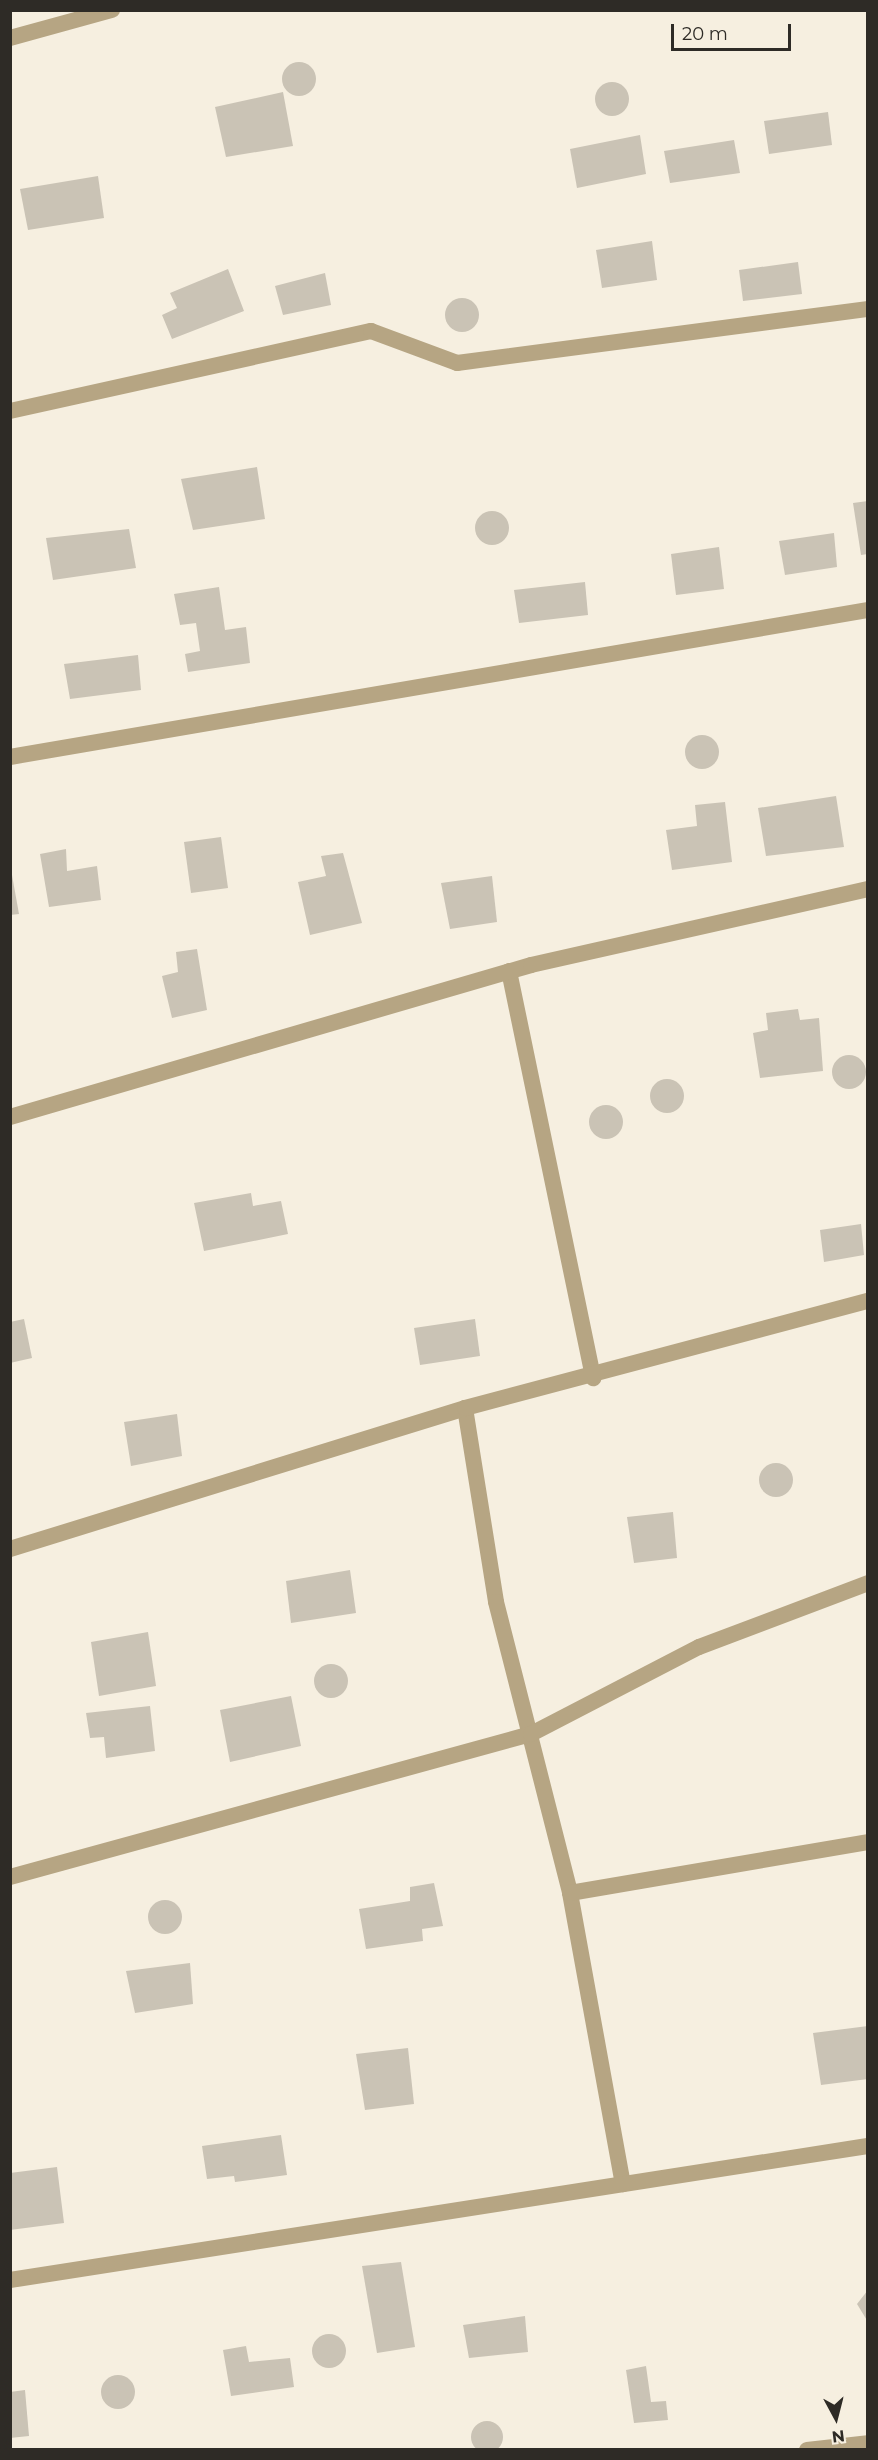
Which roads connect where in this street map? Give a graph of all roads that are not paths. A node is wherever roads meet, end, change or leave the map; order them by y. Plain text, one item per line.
1 (112, 10) edge
2 (10, 38) edge
3 (867, 309) edge
4 (10, 411) edge
5 (867, 610) edge
6 (10, 757) edge
7 (867, 889) edge
8 (508, 971) junction
9 (10, 1117) edge
10 (867, 1301) edge
11 (593, 1378) junction
12 (465, 1408) junction
13 (10, 1549) edge
14 (867, 1583) edge
15 (531, 1734) junction
16 (867, 1842) edge
17 (10, 1877) edge
18 (570, 1893) junction
19 (867, 2146) edge
20 (623, 2184) junction
21 (10, 2280) edge
22 (867, 2443) edge
23 (807, 2450) edge

1 - 2 street
3 - 4 street
5 - 6 street
7 - 8 street
8 - 9 street
8 - 11 street
10 - 11 street
11 - 12 street
12 - 13 street
12 - 15 street
14 - 15 street
15 - 17 street
15 - 18 street
16 - 18 street
18 - 20 street
19 - 20 street
20 - 21 street
22 - 23 street

